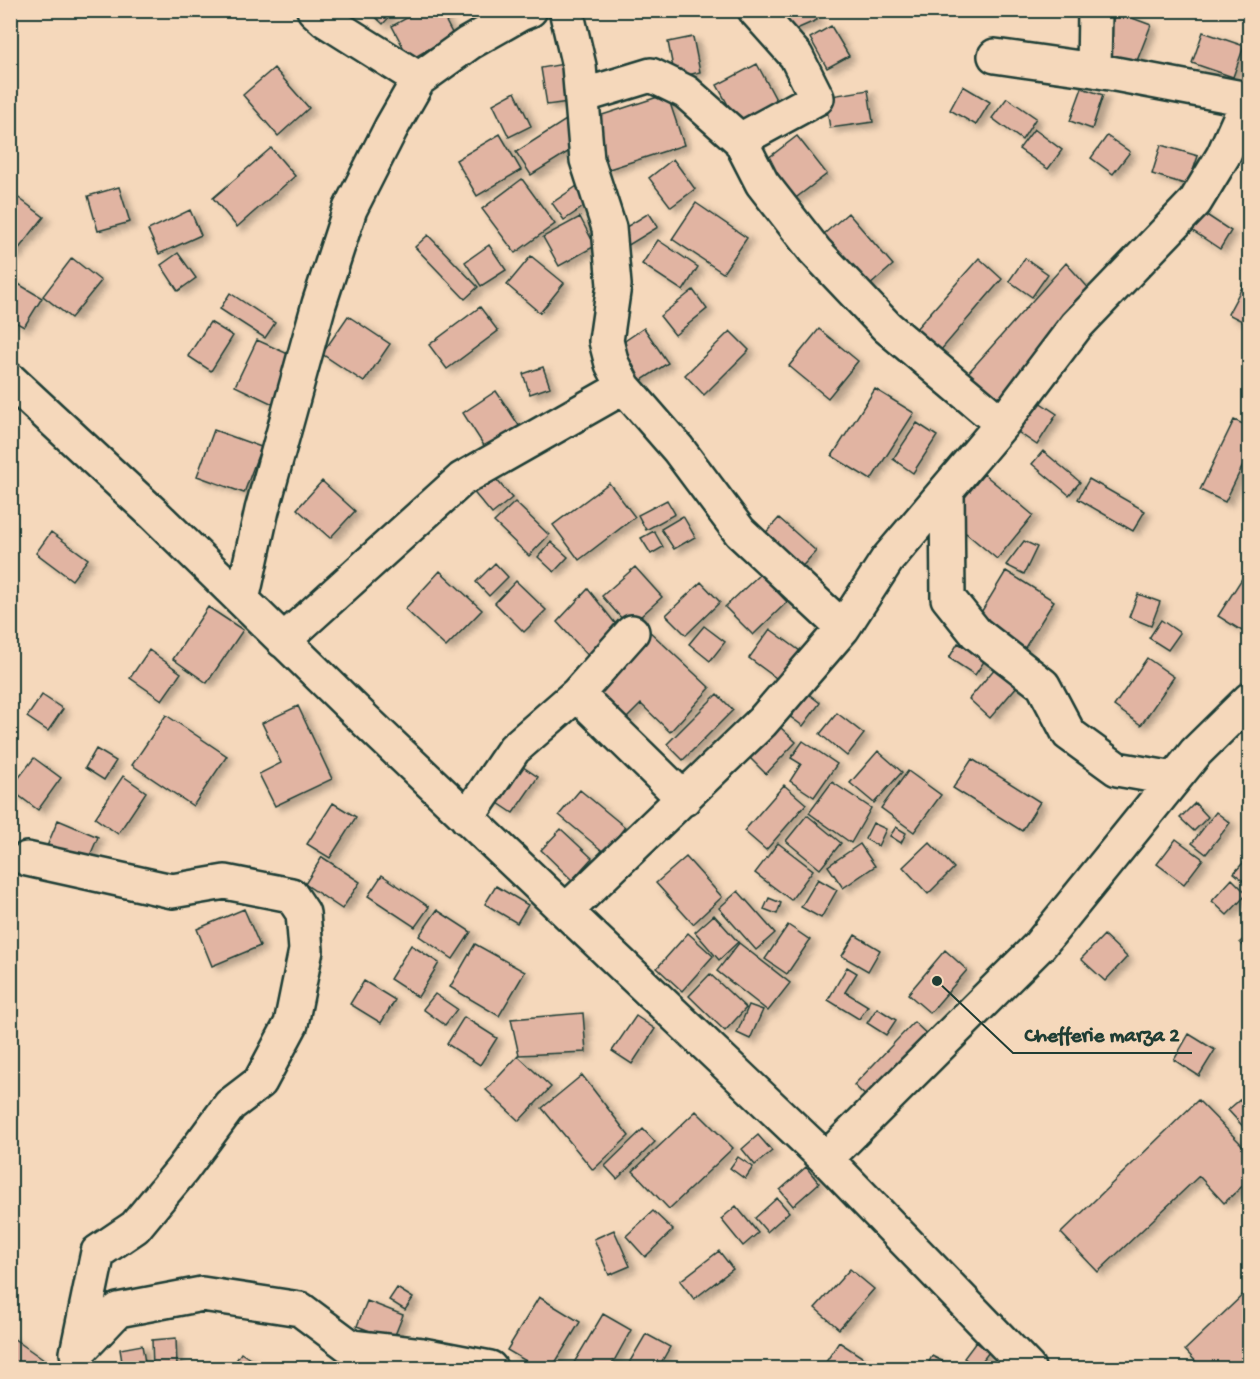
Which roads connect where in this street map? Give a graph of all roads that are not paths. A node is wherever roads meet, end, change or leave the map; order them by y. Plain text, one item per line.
1 (314, 10) edge
2 (530, 10) edge
3 (566, 10) edge
4 (755, 10) edge
5 (1095, 10) edge
6 (995, 56) dead end
7 (1095, 70) junction
8 (419, 79) junction
9 (582, 96) junction
10 (1248, 97) edge
11 (740, 140) junction
12 (10, 380) edge
13 (624, 387) junction
14 (1002, 424) junction
15 (947, 491) junction
16 (242, 600) junction
17 (843, 628) junction
18 (632, 632) dead end
19 (283, 641) junction
20 (577, 694) junction
21 (1247, 706) edge
22 (1174, 779) junction
23 (684, 799) junction
24 (467, 818) junction
25 (27, 859) dead end
26 (566, 911) junction
27 (826, 1159) junction
28 (72, 1361) edge
29 (490, 1368) edge
30 (1028, 1368) edge

1 - 8 street
2 - 8 street
3 - 9 street
4 - 11 street
5 - 7 street
6 - 7 street
7 - 10 street
8 - 16 street
9 - 11 street
9 - 13 street
10 - 14 street
11 - 14 street
12 - 16 street
13 - 17 street
13 - 19 street
14 - 15 street
15 - 17 street
15 - 22 street
16 - 19 street
17 - 23 street
18 - 20 street
19 - 24 street
20 - 23 street
20 - 24 street
21 - 22 street
22 - 27 street
23 - 26 street
24 - 26 street
25 - 28 street
26 - 27 street
27 - 30 street
28 - 29 street

